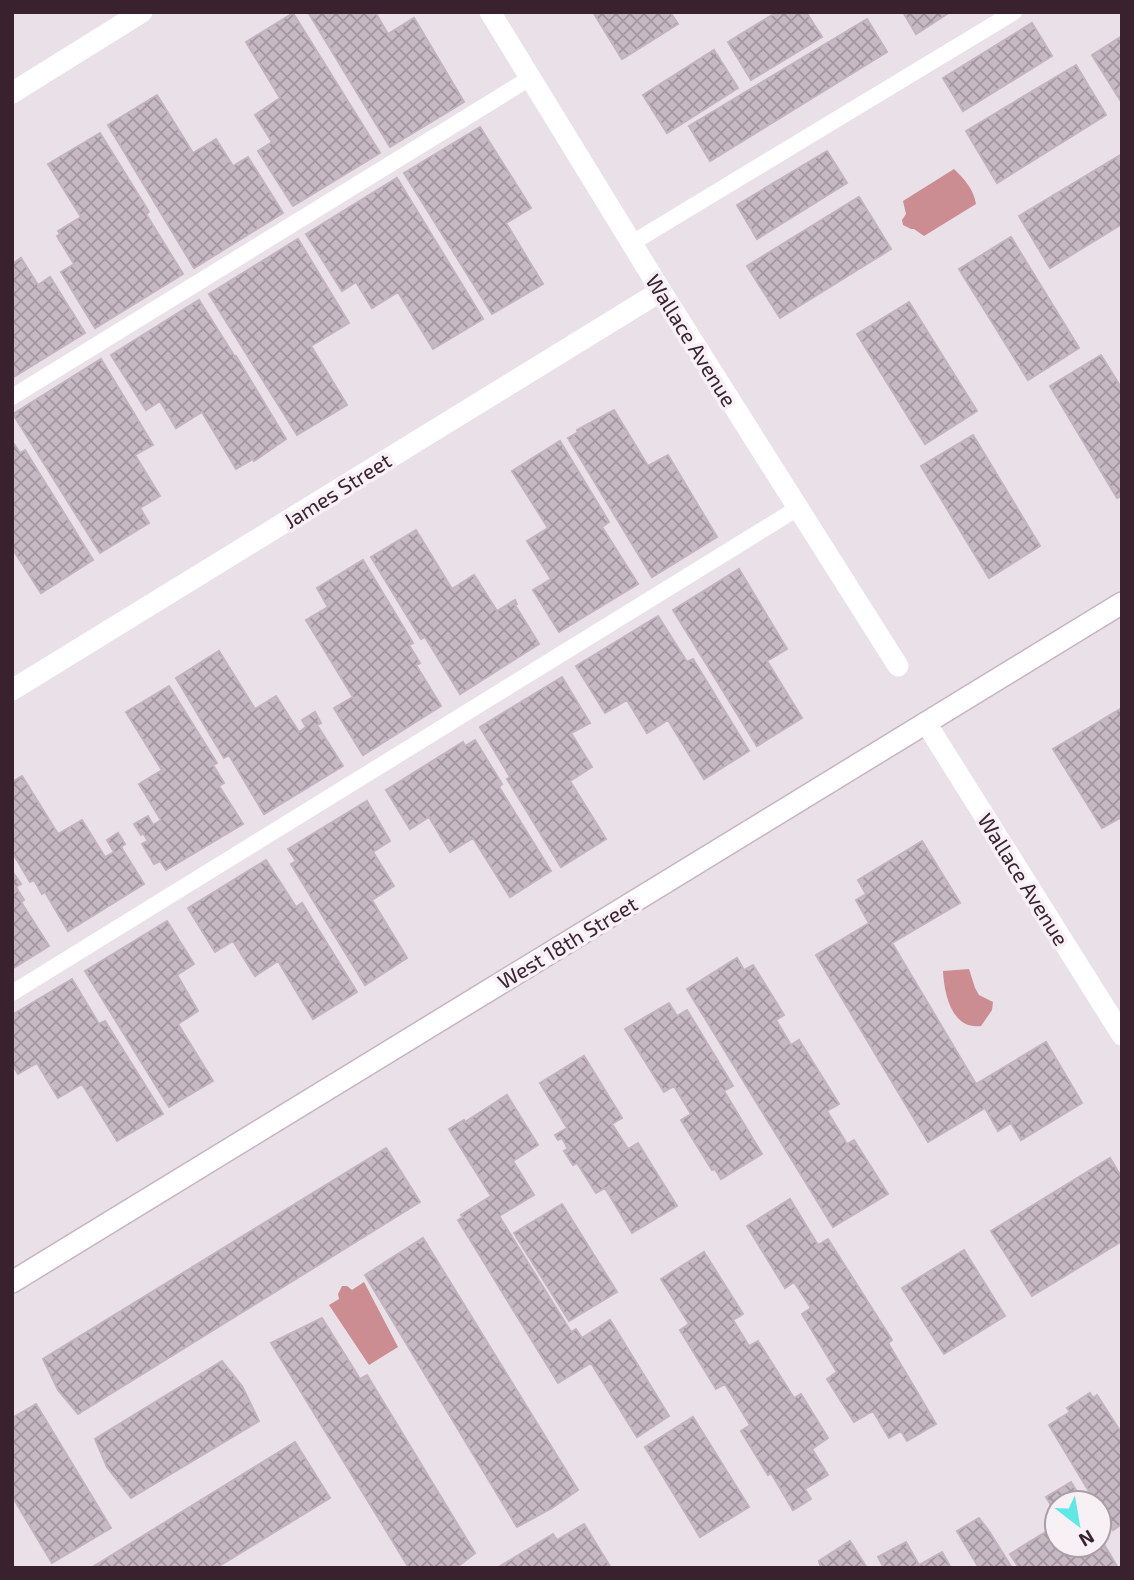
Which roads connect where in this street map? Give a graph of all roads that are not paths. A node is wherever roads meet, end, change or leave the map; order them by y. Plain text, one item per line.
1 (142, 12) edge
2 (489, 12) edge
3 (1014, 12) edge
4 (530, 78) junction
5 (12, 93) edge
6 (632, 243) junction
7 (661, 291) junction
8 (12, 397) edge
9 (798, 508) junction
10 (1122, 603) edge
11 (898, 666) dead end
12 (12, 690) edge
13 (926, 723) junction
14 (12, 993) edge
15 (1122, 1035) edge
16 (12, 1282) edge

1 - 5 street
2 - 4 street, Wallace Avenue
3 - 6 lane
4 - 6 street, Wallace Avenue
4 - 8 lane
6 - 7 street, Wallace Avenue
7 - 9 street, Wallace Avenue
7 - 12 street, James Street
9 - 11 street, Wallace Avenue
9 - 14 lane
10 - 13 street, West 18th Street
13 - 15 street, Wallace Avenue
13 - 16 street, West 18th Street

